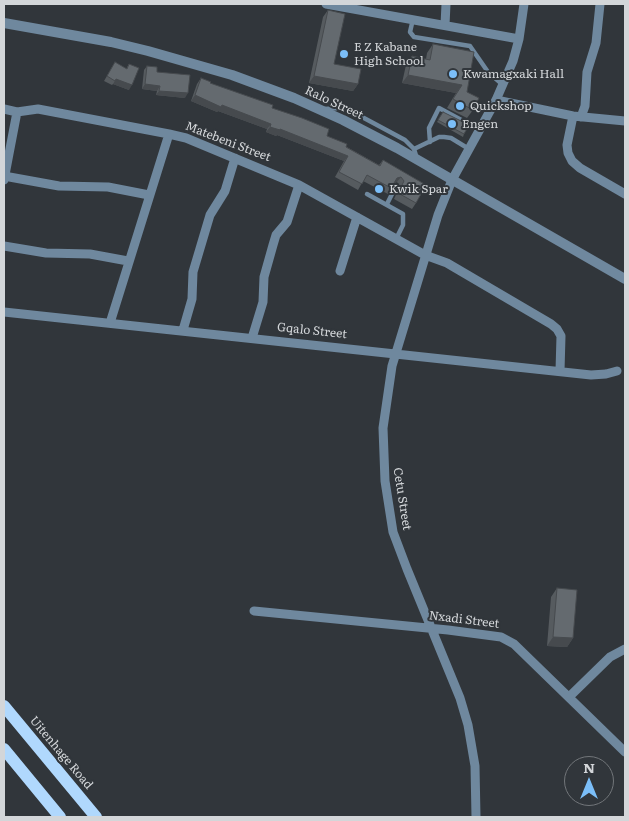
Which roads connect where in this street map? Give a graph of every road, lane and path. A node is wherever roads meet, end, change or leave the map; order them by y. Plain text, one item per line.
1 (326, 4) edge
2 (381, 4) edge
3 (446, 4) edge
4 (524, 4) edge
5 (600, 4) edge
6 (380, 14) junction
7 (413, 19) junction
8 (4, 23) edge
9 (445, 25) junction
10 (519, 39) junction
11 (503, 85) junction
12 (496, 100) junction
13 (4, 109) edge
14 (17, 112) junction
15 (577, 117) junction
16 (625, 121) edge
17 (480, 130) junction
18 (169, 134) junction
19 (430, 142) junction
20 (469, 149) junction
21 (416, 154) junction
22 (235, 158) junction
23 (4, 178) edge
24 (452, 180) junction
25 (300, 185) junction
26 (396, 186) edge
27 (367, 194) dead end
28 (625, 194) edge
29 (149, 195) junction
30 (386, 204) junction
31 (356, 217) junction
32 (396, 239) junction
33 (4, 246) edge
34 (425, 255) junction
35 (128, 261) junction
36 (340, 271) dead end
37 (625, 279) edge
38 (4, 312) edge
39 (110, 323) junction
40 (183, 330) junction
41 (252, 338) junction
42 (395, 353) junction
43 (560, 371) junction
44 (617, 371) dead end
45 (254, 611) dead end
46 (432, 629) junction
47 (625, 649) edge
48 (569, 697) junction
49 (4, 706) edge
50 (4, 749) edge
51 (625, 752) edge
52 (60, 817) edge
53 (96, 817) edge
54 (476, 817) edge

1 - 6 street
2 - 6 street
3 - 9 street
4 - 10 street, Cetu Street
5 - 15 street
6 - 7 street
7 - 9 street
7 - 11 lane
8 - 21 street, Ralo Street
9 - 10 street
10 - 11 street, Cetu Street
11 - 12 street, Cetu Street
12 - 15 street
12 - 17 street, Cetu Street
13 - 14 street, Matebeni Street
14 - 18 street, Matebeni Street
14 - 23 street
15 - 16 street
15 - 28 street
17 - 19 lane
17 - 20 street, Cetu Street
18 - 22 street, Matebeni Street
18 - 29 street
19 - 20 lane
19 - 21 lane
20 - 24 street, Cetu Street
21 - 24 street, Ralo Street
22 - 25 street, Matebeni Street
22 - 40 street
23 - 29 street
24 - 34 street, Cetu Street
24 - 37 street, Ralo Street
25 - 31 street, Matebeni Street
25 - 41 street
26 - 30 lane
27 - 30 lane
29 - 35 street
30 - 32 lane
31 - 32 street, Matebeni Street
31 - 36 street
32 - 34 street, Matebeni Street
33 - 35 street
34 - 42 street, Cetu Street
34 - 43 street, Matebeni Street
35 - 39 street
38 - 39 street, Gqalo Street
39 - 40 street, Gqalo Street
40 - 41 street, Gqalo Street
41 - 42 street, Gqalo Street
42 - 43 street, Gqalo Street
42 - 46 street, Cetu Street
43 - 44 street, Gqalo Street
45 - 46 street, Nxadi Street
46 - 48 street, Nxadi Street
46 - 54 street, Cetu Street
47 - 48 street
48 - 51 street, Nxadi Street
49 - 53 main road, Uitenhage Road
50 - 52 main road

